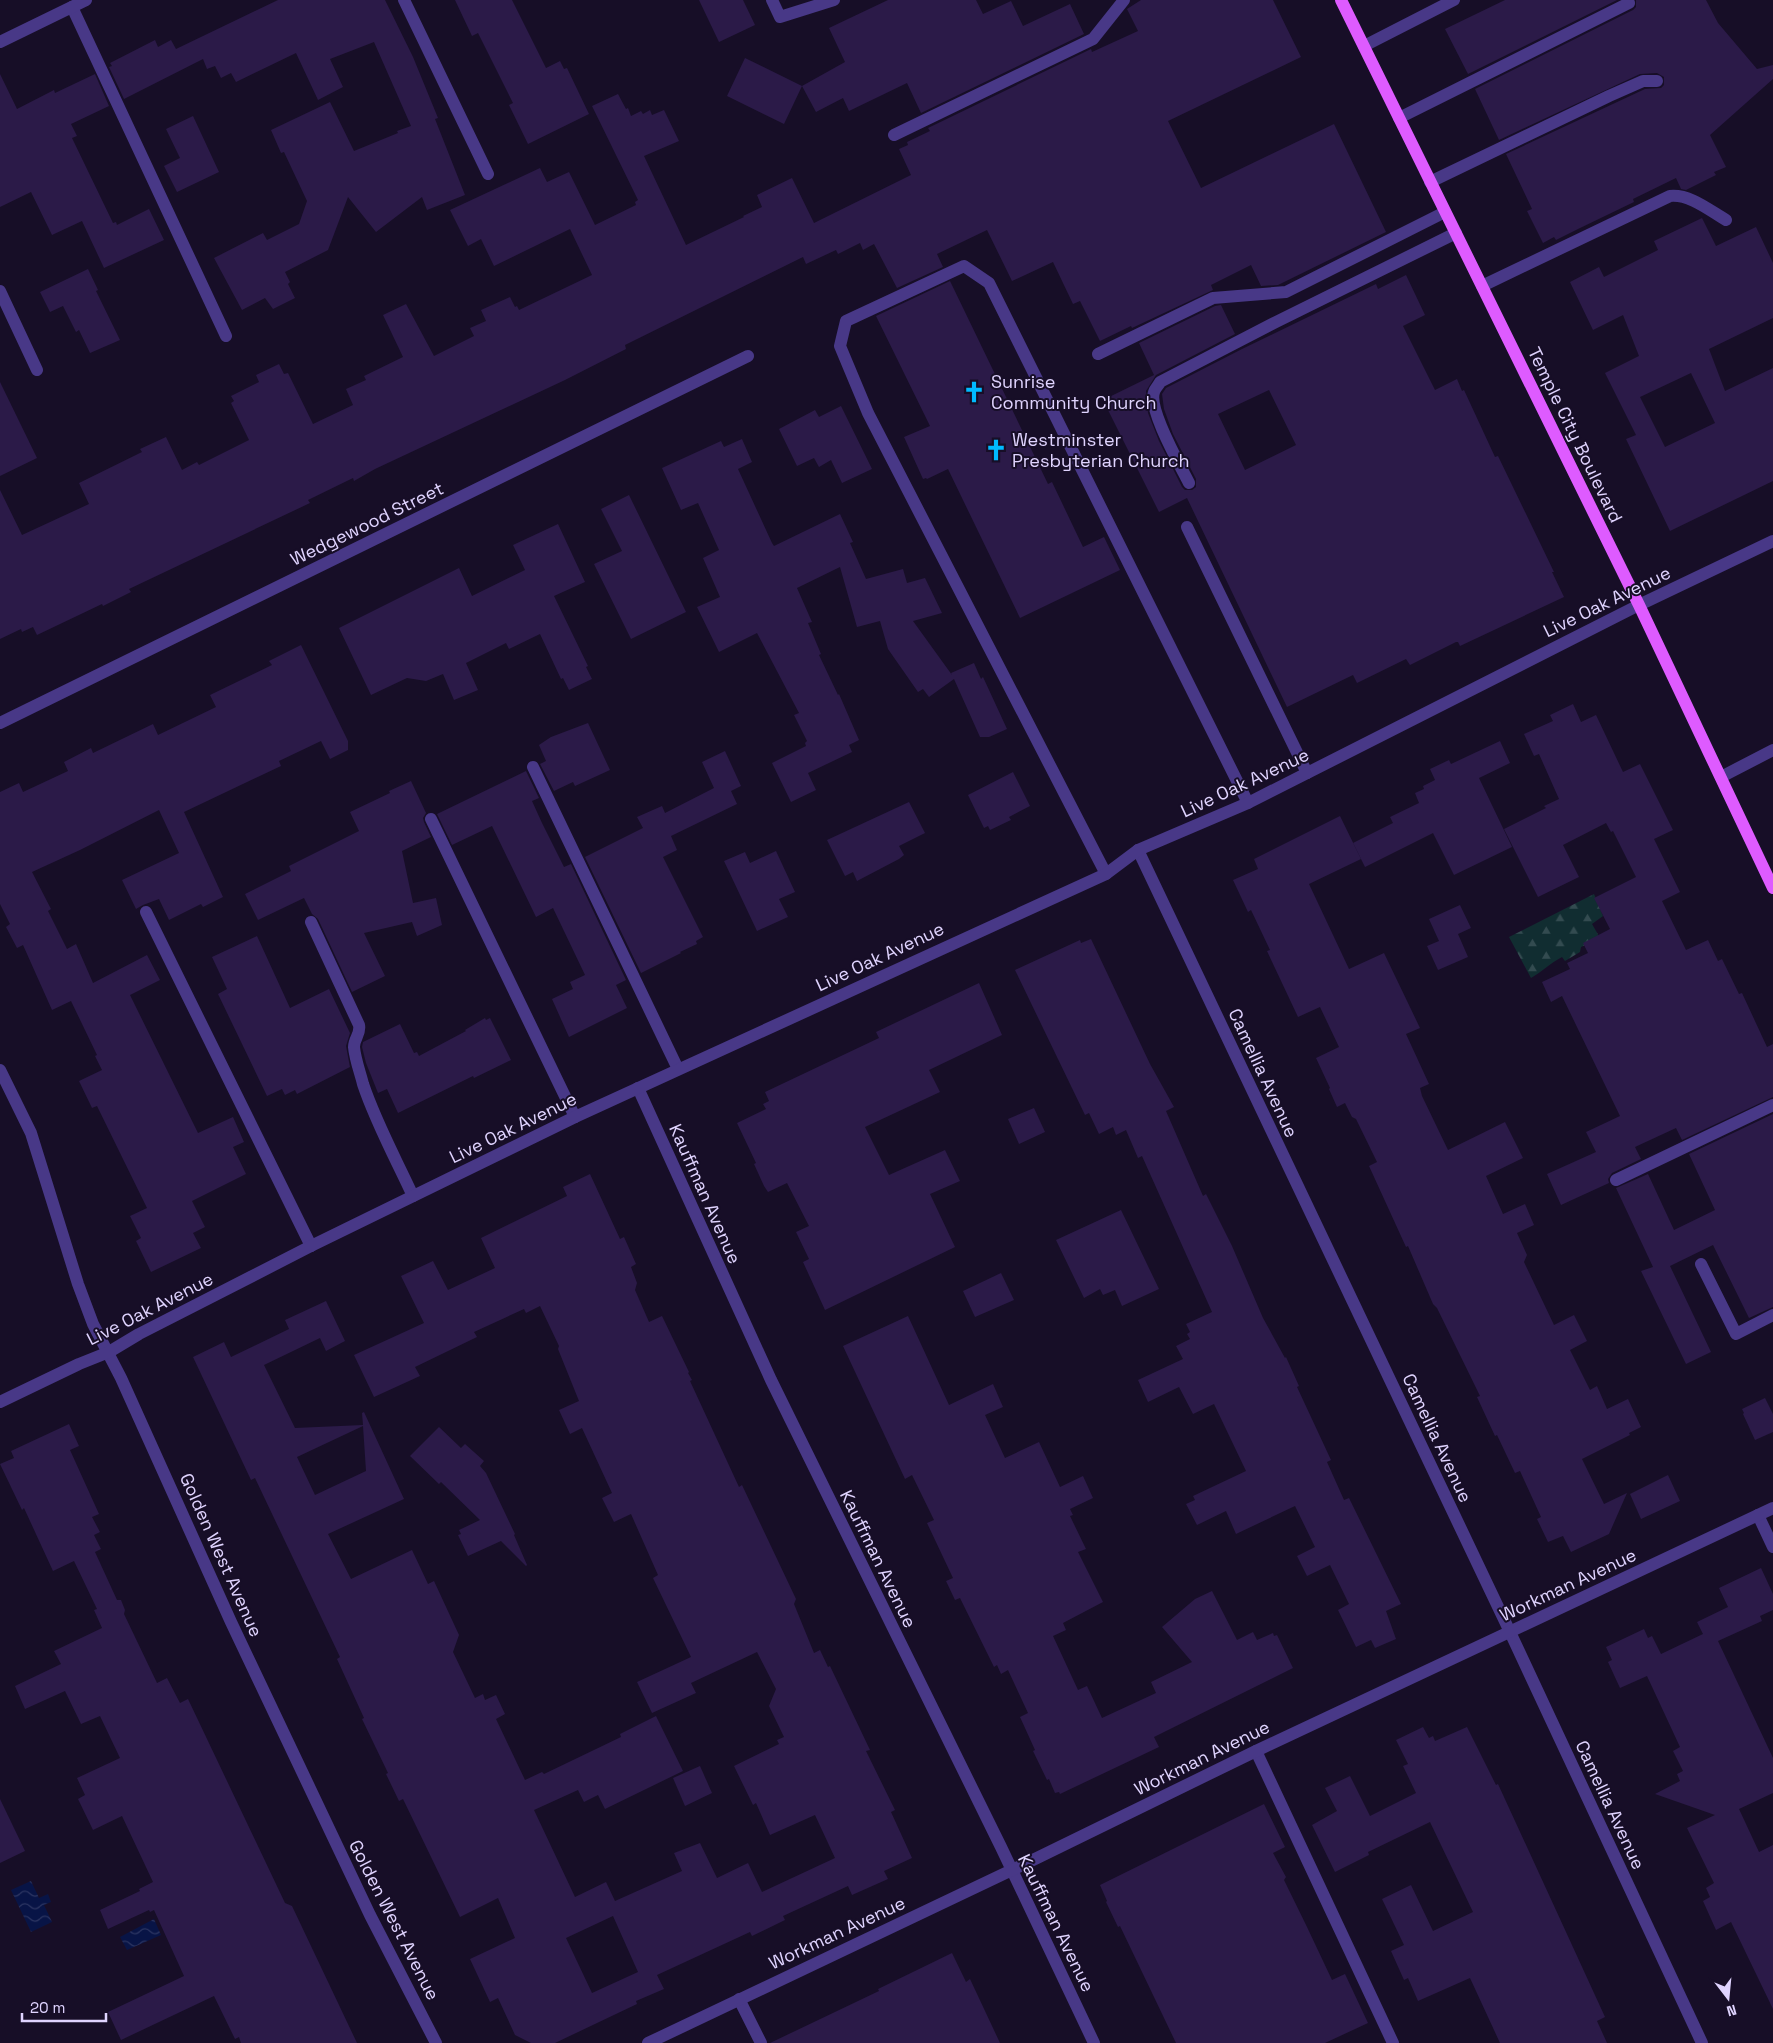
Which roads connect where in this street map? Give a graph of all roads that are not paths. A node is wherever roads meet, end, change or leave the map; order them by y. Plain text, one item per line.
1 (86, 0) edge
2 (404, 0) edge
3 (772, 0) edge
4 (834, 0) edge
5 (1124, 0) edge
6 (1341, 0) edge
7 (1454, 0) edge
8 (1629, 3) dead end
9 (72, 7) junction
10 (0, 42) edge
11 (1364, 46) junction
12 (1657, 81) dead end
13 (1399, 118) junction
14 (894, 135) dead end
15 (488, 174) dead end
16 (1430, 182) junction
17 (1445, 212) junction
18 (1726, 220) dead end
19 (1456, 234) junction
20 (1482, 286) junction
21 (0, 291) edge
22 (226, 336) dead end
23 (1098, 354) dead end
24 (748, 356) dead end
25 (36, 370) dead end
26 (1189, 483) dead end
27 (1188, 527) dead end
28 (1773, 541) edge
29 (1639, 605) junction
30 (0, 723) edge
31 (1773, 750) edge
32 (534, 767) dead end
33 (1308, 773) junction
34 (1721, 777) junction
35 (1248, 803) junction
36 (431, 819) dead end
37 (1138, 850) junction
38 (1106, 874) junction
39 (1773, 888) edge
40 (146, 912) dead end
41 (311, 922) dead end
42 (678, 1069) junction
43 (0, 1070) edge
44 (638, 1088) junction
45 (1773, 1105) edge
46 (575, 1117) junction
47 (1616, 1180) dead end
48 (413, 1196) junction
49 (312, 1246) junction
50 (1701, 1264) dead end
51 (1773, 1316) edge
52 (109, 1352) junction
53 (0, 1402) edge
54 (1773, 1508) edge
55 (1758, 1515) junction
56 (1773, 1547) edge
57 (1510, 1632) junction
58 (1256, 1752) junction
59 (1012, 1870) junction
60 (739, 1998) junction
61 (436, 2043) edge
62 (648, 2043) edge
63 (761, 2043) edge
64 (1094, 2043) edge
65 (1393, 2043) edge
66 (1702, 2043) edge

1 - 9 street
2 - 15 street
3 - 4 street
5 - 14 street
6 - 11 main road, Temple City Boulevard
7 - 11 street
8 - 13 street
9 - 10 street
9 - 22 street
11 - 13 main road, Temple City Boulevard
12 - 16 street
13 - 16 main road, Temple City Boulevard
16 - 17 main road, Temple City Boulevard
17 - 19 main road, Temple City Boulevard
17 - 23 street
18 - 20 street
19 - 20 main road, Temple City Boulevard
19 - 26 street
20 - 29 main road, Temple City Boulevard
21 - 25 street
24 - 30 street, Wedgewood Street
27 - 33 street
28 - 29 street, Live Oak Avenue
29 - 33 street, Live Oak Avenue
29 - 34 main road, Temple City Boulevard
31 - 34 street
32 - 42 street
33 - 35 street, Live Oak Avenue
34 - 39 main road, Temple City Boulevard
35 - 37 street, Live Oak Avenue
35 - 38 street
36 - 46 street
37 - 38 street, Live Oak Avenue
37 - 57 street, Camellia Avenue
38 - 42 street, Live Oak Avenue
40 - 49 street
41 - 48 street
42 - 44 street, Live Oak Avenue
43 - 52 street, Golden West Avenue
44 - 46 street, Live Oak Avenue
44 - 59 street, Kauffman Avenue
45 - 47 street
46 - 48 street, Live Oak Avenue
48 - 49 street, Live Oak Avenue
49 - 52 street, Live Oak Avenue
50 - 51 street
52 - 53 street, Live Oak Avenue
52 - 61 street, Golden West Avenue
54 - 55 street, Workman Avenue
55 - 56 street
55 - 57 street, Workman Avenue
57 - 58 street, Workman Avenue
57 - 66 street, Camellia Avenue
58 - 59 street, Workman Avenue
58 - 65 street
59 - 60 street, Workman Avenue
59 - 64 street, Kauffman Avenue
60 - 62 street, Workman Avenue
60 - 63 street

